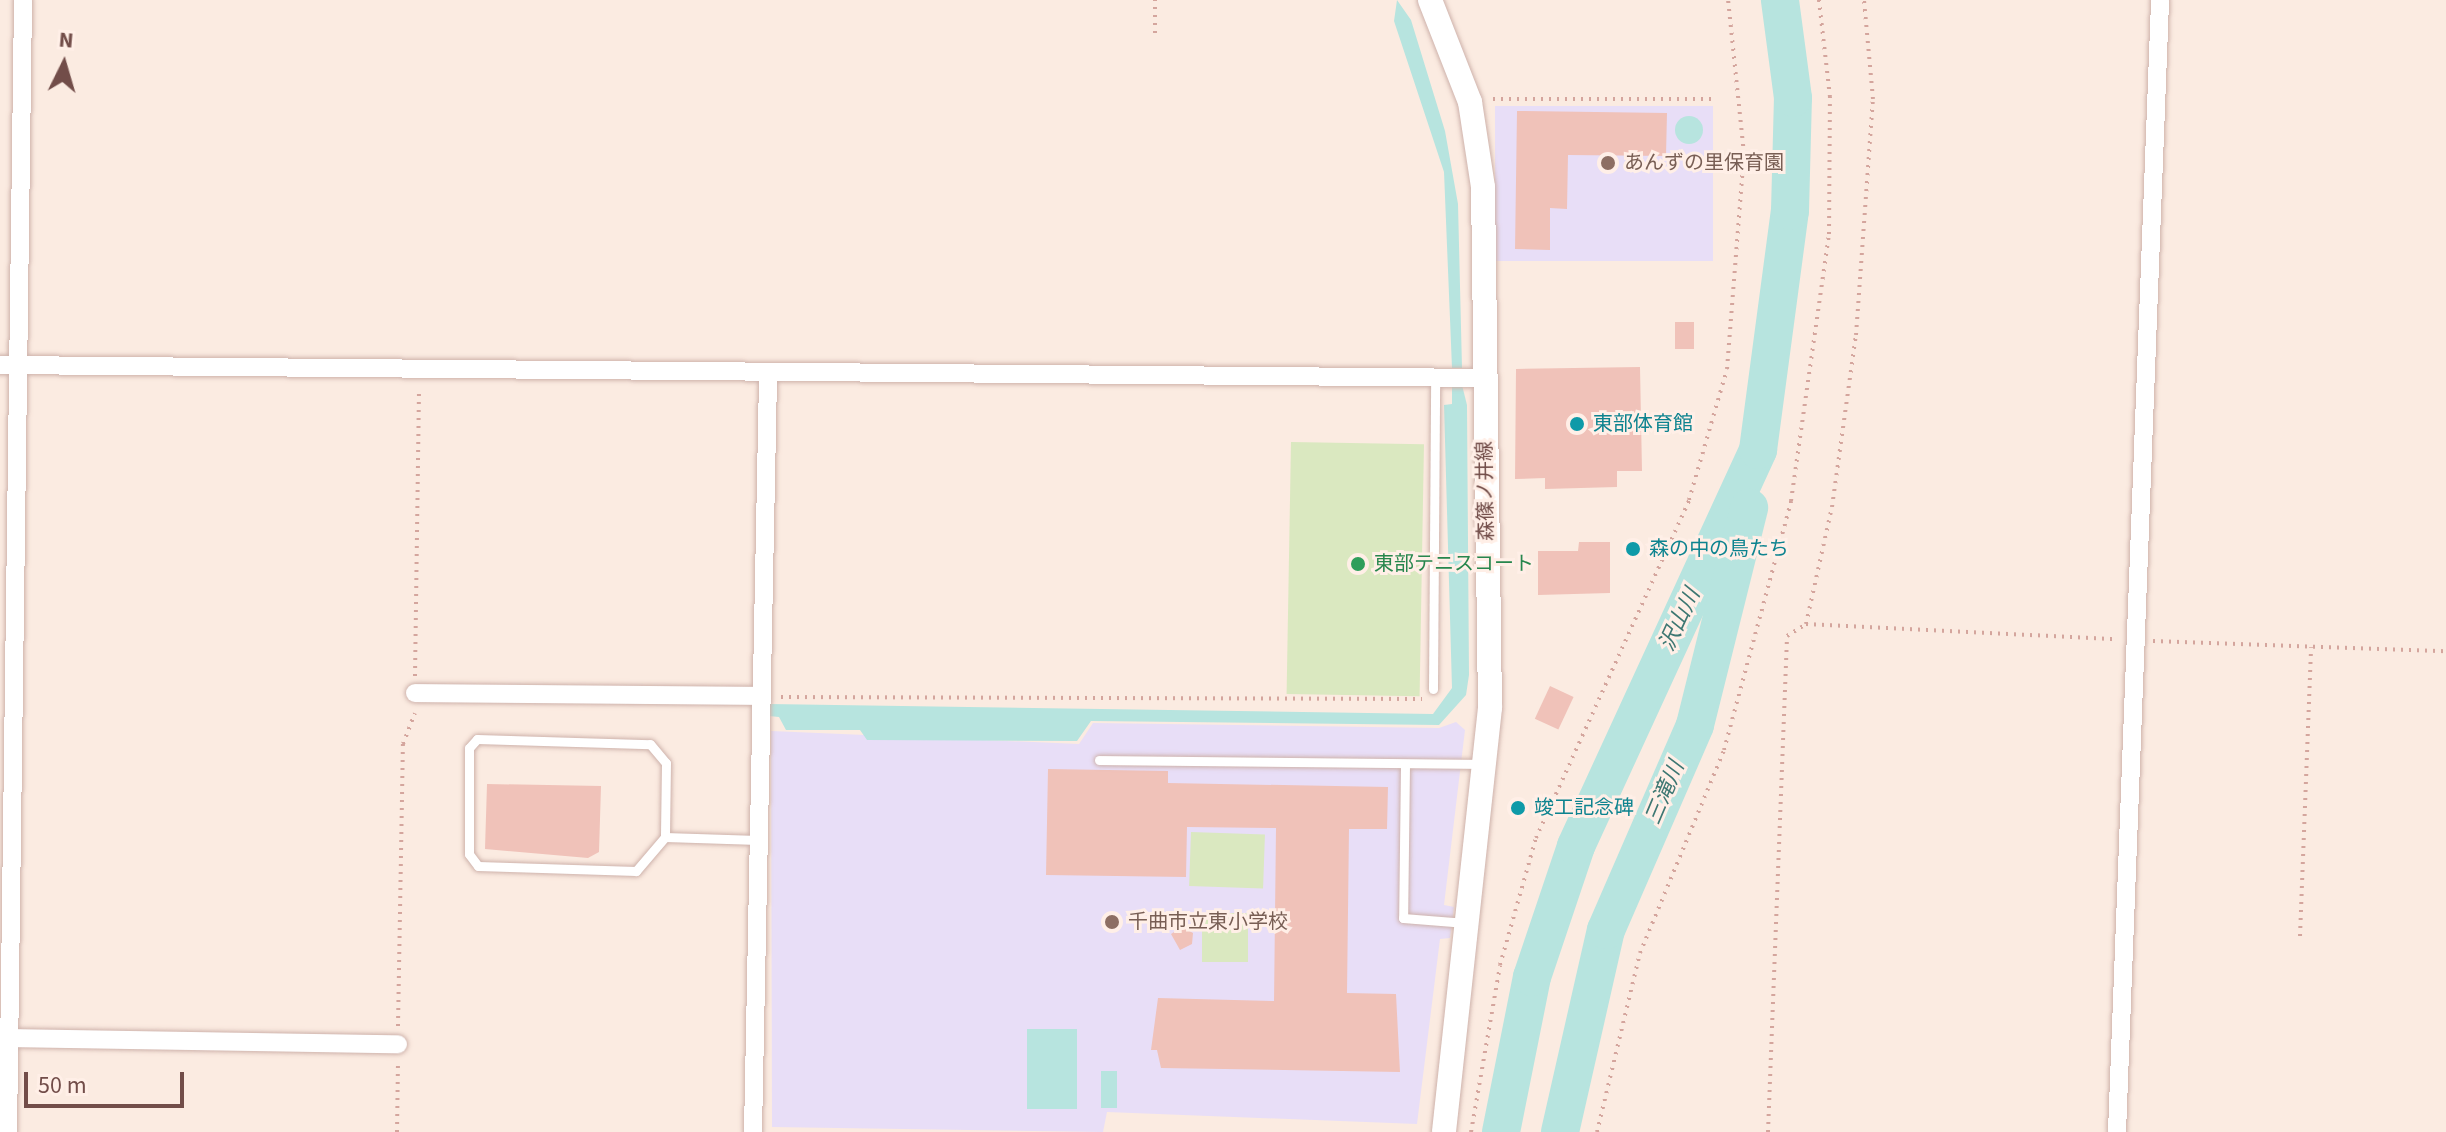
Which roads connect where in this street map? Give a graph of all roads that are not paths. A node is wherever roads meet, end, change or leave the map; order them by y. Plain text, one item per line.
1 (23, 0) edge
2 (1430, 0) edge
3 (2160, 0) edge
4 (10, 365) edge
5 (768, 376) junction
6 (1435, 377) junction
7 (1484, 378) junction
8 (1433, 689) road end
9 (415, 693) road end
10 (762, 696) junction
11 (1099, 760) dead end
12 (1485, 764) junction
13 (1405, 765) junction
14 (665, 837) junction
15 (758, 840) junction
16 (1472, 923) junction
17 (5, 1038) edge
18 (398, 1044) road end
19 (8, 1132) edge
20 (753, 1132) edge
21 (1444, 1132) edge
22 (2117, 1132) edge

1 - 4 street
2 - 7 main road, 森篠ノ井線
3 - 22 street
4 - 5 street
4 - 17 street
5 - 6 street
5 - 10 street
6 - 7 street
6 - 8 lane
7 - 12 main road, 森篠ノ井線
9 - 10 street
10 - 15 street
11 - 13 lane
12 - 13 lane
12 - 16 main road, 森篠ノ井線
13 - 16 lane
14 - 14 lane
14 - 15 lane
15 - 20 street
16 - 21 main road, 森篠ノ井線
17 - 18 street
17 - 19 street

